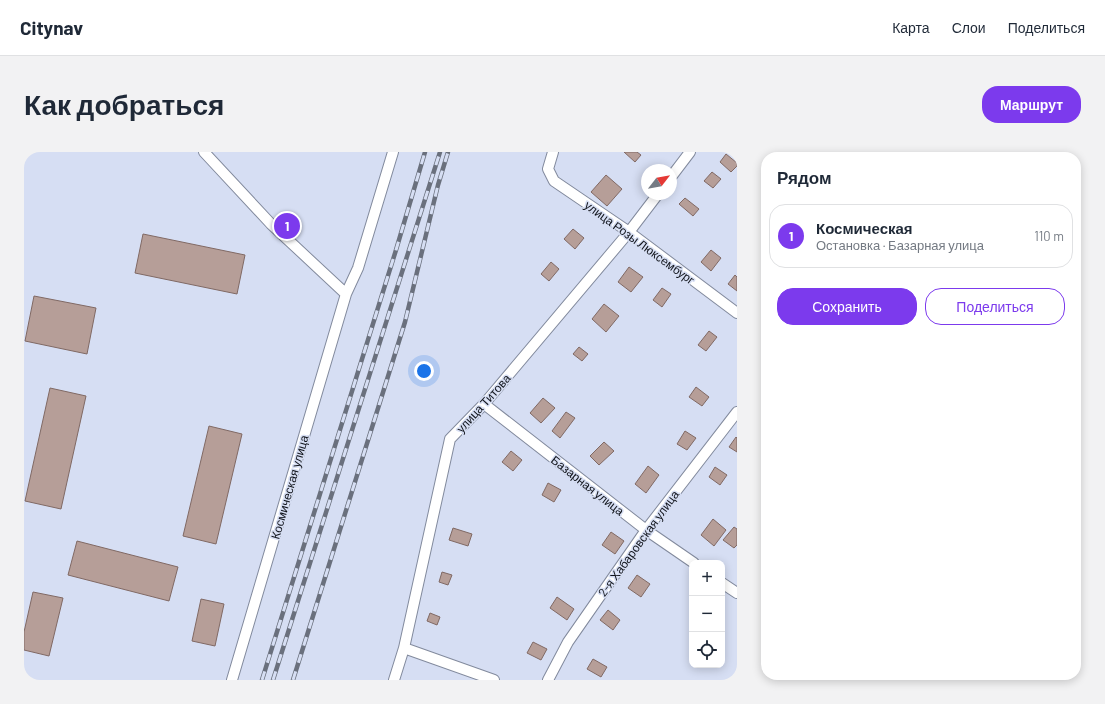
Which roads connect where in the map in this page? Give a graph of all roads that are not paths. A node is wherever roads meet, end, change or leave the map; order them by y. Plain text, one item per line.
1 (204, 152) edge
2 (393, 152) edge
3 (553, 152) edge
4 (690, 152) edge
5 (677, 169) edge
6 (653, 200) edge
7 (629, 232) junction
8 (346, 294) junction
9 (737, 313) edge
10 (484, 404) junction
11 (737, 412) edge
12 (646, 530) junction
13 (690, 560) edge
14 (725, 585) edge
15 (737, 593) edge
16 (404, 648) junction
17 (232, 680) edge
18 (394, 680) edge
19 (494, 680) edge
20 (548, 680) edge

1 - 8 street
2 - 8 street, Космическая улица
3 - 7 street, улица Розы Люксембург
4 - 5 street
6 - 7 street, улица Титова
7 - 9 street, улица Розы Люксембург
7 - 10 street, улица Титова
8 - 17 street, Космическая улица
10 - 12 street, Базарная улица
10 - 16 street, улица Титова
11 - 12 street, 2-я Хабаровская улица
12 - 13 street, Базарная улица
12 - 20 street, 2-я Хабаровская улица
14 - 15 street
16 - 18 street, улица Титова
16 - 19 street

